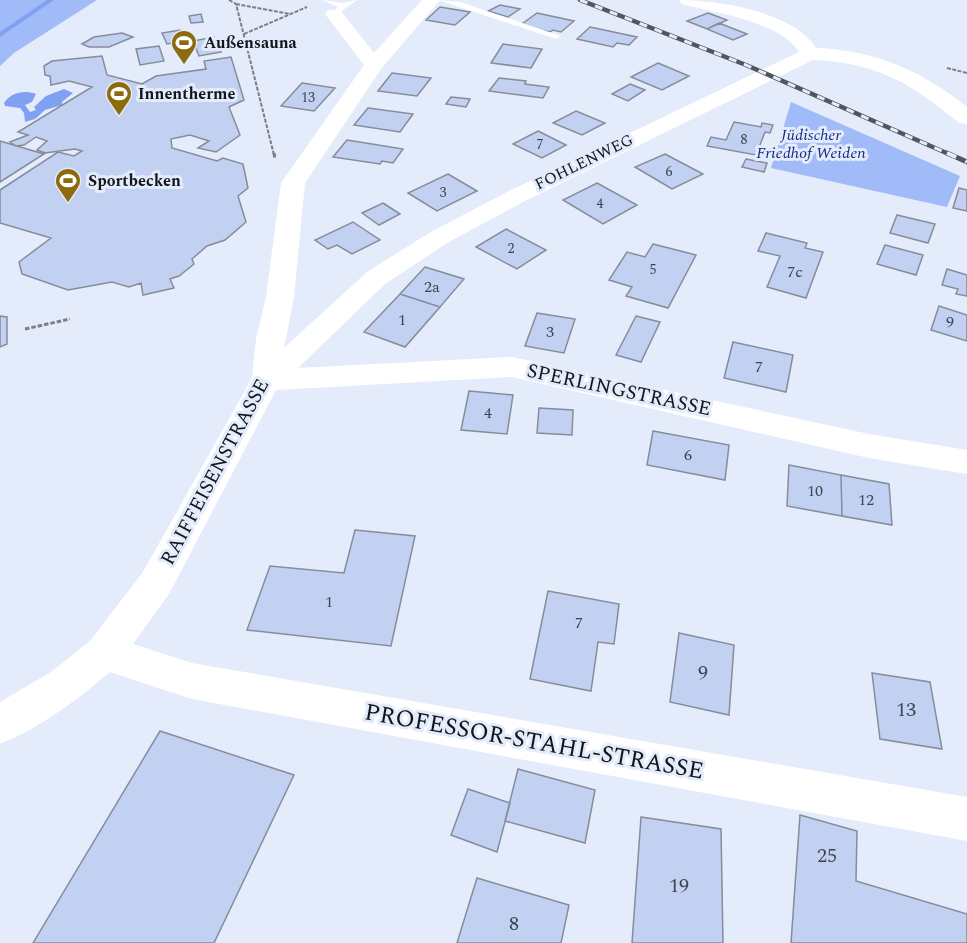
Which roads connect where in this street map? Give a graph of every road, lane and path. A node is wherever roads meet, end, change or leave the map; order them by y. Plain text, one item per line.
1 (229, 0) edge
2 (353, 0) edge
3 (431, 0) edge
4 (442, 0) edge
5 (688, 0) edge
6 (236, 4) junction
7 (335, 7) edge
8 (244, 34) junction
9 (556, 36) dead end
10 (810, 54) junction
11 (374, 65) junction
12 (967, 118) edge
13 (292, 183) junction
14 (70, 319) dead end
15 (25, 329) dead end
16 (267, 380) junction
17 (967, 462) edge
18 (104, 653) junction
19 (0, 724) edge
20 (967, 819) edge

1 - 6 path
2 - 7 lane
3 - 11 street, RAIFFEISENSTRASSE
4 - 9 lane
5 - 10 street
6 - 8 path
6 - 8 path
7 - 11 street
8 - 13 path
10 - 12 street
10 - 16 street, FOHLENWEG
11 - 13 street, RAIFFEISENSTRASSE
13 - 16 street, RAIFFEISENSTRASSE
14 - 15 path
16 - 17 street, SPERLINGSTRASSE
16 - 18 street, RAIFFEISENSTRASSE
18 - 19 street, RAIFFEISENSTRASSE
18 - 20 street, PROFESSOR-STAHL-STRASSE

